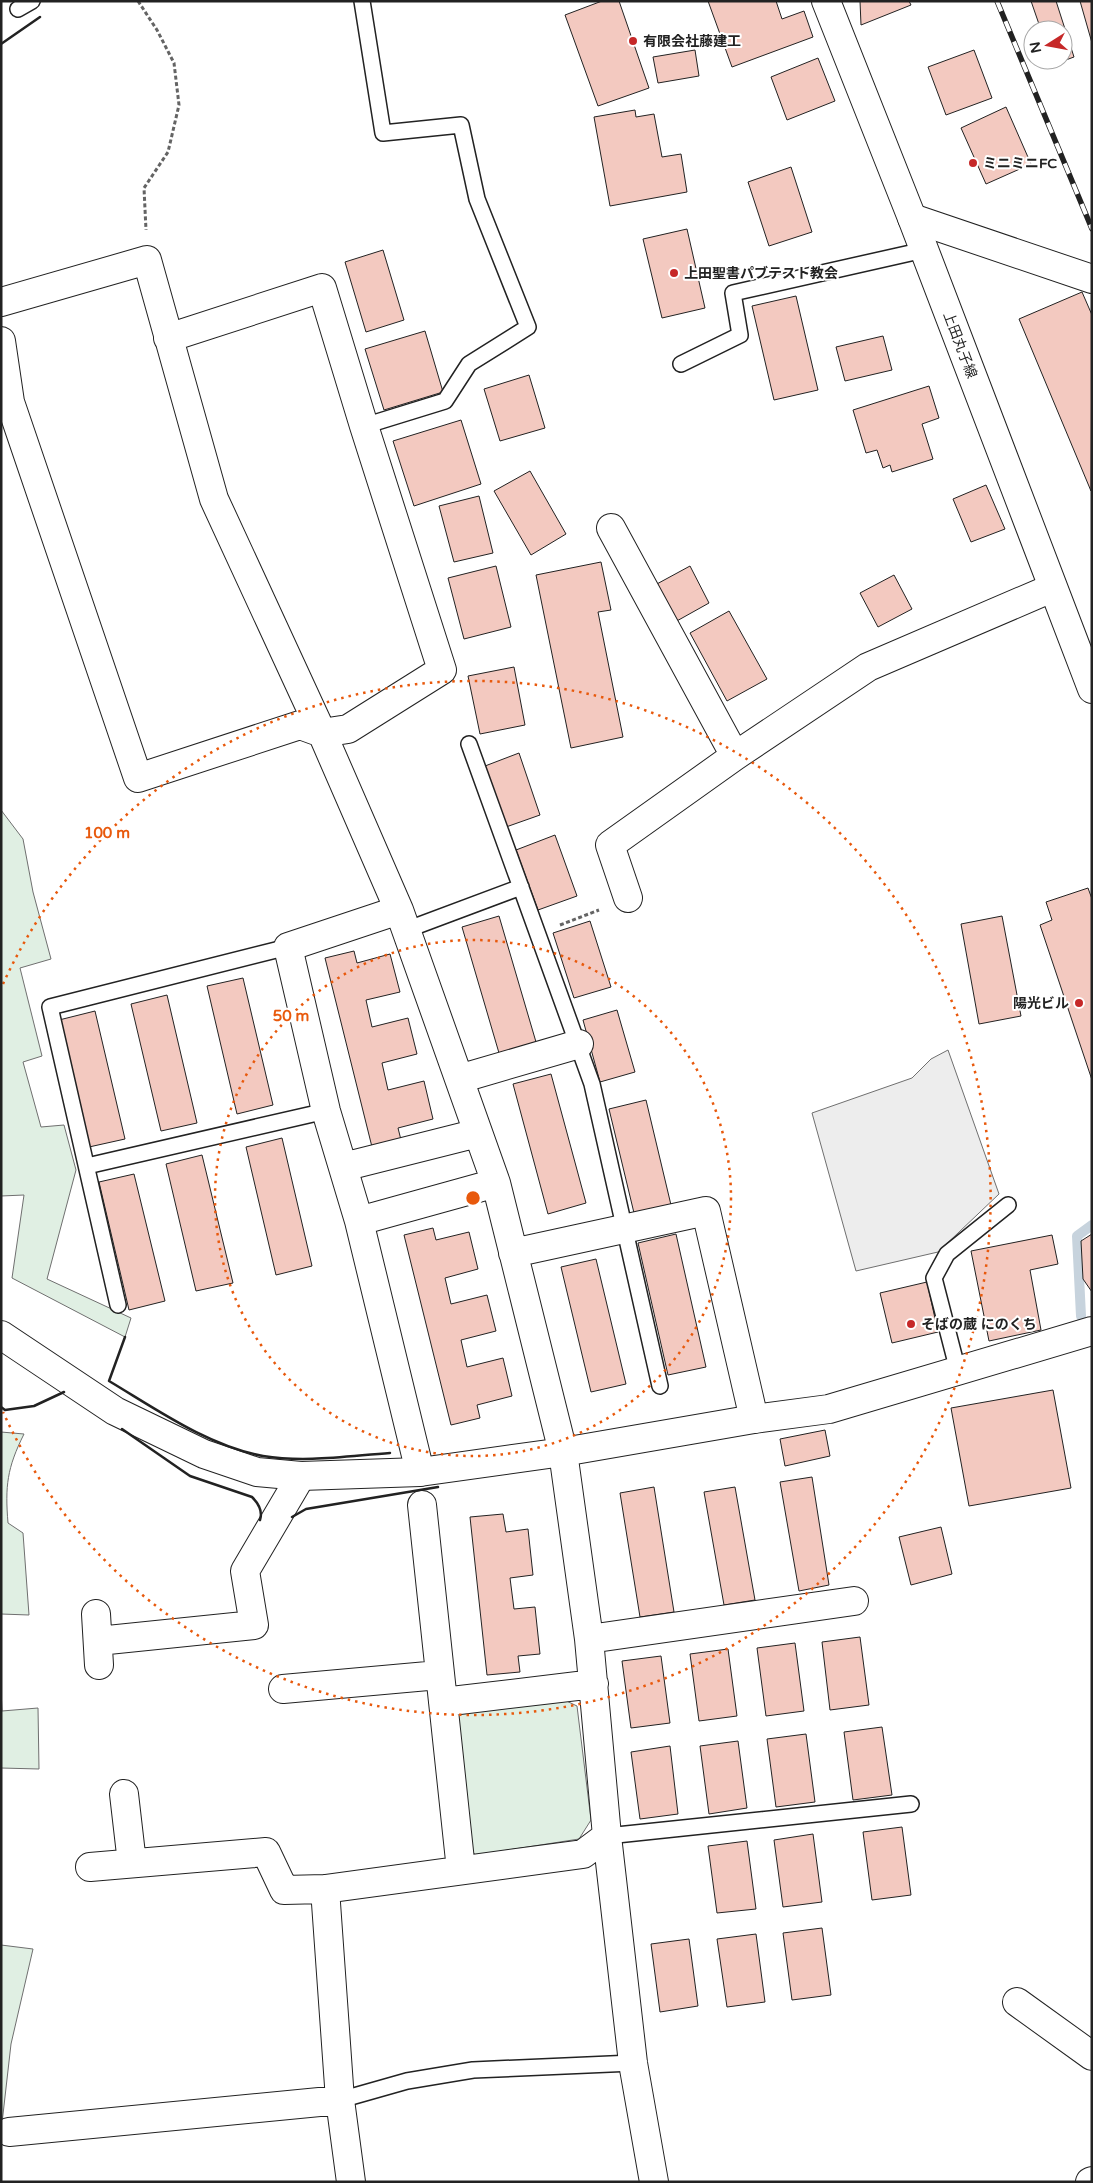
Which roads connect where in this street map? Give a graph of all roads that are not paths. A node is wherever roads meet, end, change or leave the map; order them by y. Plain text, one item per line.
1 (32, 1) edge
2 (362, 1) edge
3 (826, 1) edge
4 (18, 9) dead end
5 (912, 218) junction
6 (924, 250) junction
7 (1092, 278) edge
8 (1, 302) edge
9 (168, 338) junction
10 (1, 341) edge
11 (681, 364) dead end
12 (364, 426) junction
13 (611, 528) dead end
14 (1052, 588) junction
15 (1092, 689) edge
16 (322, 733) junction
17 (469, 744) dead end
18 (735, 756) junction
19 (521, 887) junction
20 (628, 898) road end
21 (402, 920) junction
22 (288, 947) junction
23 (578, 1044) junction
24 (459, 1079) junction
25 (326, 1111) junction
26 (478, 1133) junction
27 (87, 1166) junction
28 (343, 1167) junction
29 (496, 1183) junction
30 (1008, 1206) dead end
31 (359, 1222) junction
32 (624, 1228) junction
33 (513, 1253) junction
34 (118, 1305) dead end
35 (1092, 1331) edge
36 (1, 1335) edge
37 (958, 1371) junction
38 (660, 1386) dead end
39 (754, 1419) junction
40 (563, 1452) junction
41 (420, 1472) junction
42 (301, 1476) junction
43 (422, 1504) dead end
44 (854, 1601) dead end
45 (590, 1639) junction
46 (98, 1640) dead end
47 (594, 1684) junction
48 (283, 1689) dead end
49 (441, 1689) junction
50 (124, 1794) dead end
51 (911, 1804) dead end
52 (607, 1836) junction
53 (132, 1863) junction
54 (90, 1867) dead end
55 (461, 1870) junction
56 (325, 1889) junction
57 (1016, 2002) dead end
58 (1092, 2056) edge
59 (633, 2063) junction
60 (340, 2100) junction
61 (9, 2132) dead end
62 (351, 2182) edge
63 (654, 2182) edge

1 - 4 lane
2 - 12 lane
3 - 5 street, 上田丸子線
5 - 6 street, 上田丸子線
5 - 7 street
6 - 11 lane
6 - 14 street, 上田丸子線
8 - 9 street
9 - 12 street
9 - 16 street
10 - 16 street
12 - 16 street
13 - 18 street
14 - 15 street, 上田丸子線
14 - 18 street
16 - 21 street
17 - 19 lane
18 - 20 street
19 - 21 lane
19 - 23 lane
21 - 22 street
21 - 24 street
22 - 25 street
22 - 27 lane
23 - 24 street
23 - 32 lane
24 - 26 street
25 - 27 lane
25 - 28 street
26 - 28 street
26 - 29 street
27 - 34 lane
28 - 31 street
29 - 31 street
29 - 33 street
30 - 37 lane
31 - 41 street
32 - 33 street
32 - 38 lane
32 - 39 street
33 - 40 street
35 - 37 street
36 - 42 street
37 - 39 street
39 - 40 street
40 - 41 street
40 - 45 street
41 - 42 street
42 - 46 street
43 - 49 street
44 - 45 street
45 - 47 street
47 - 49 street
47 - 52 street
48 - 49 street
49 - 55 street
50 - 53 street
51 - 52 lane
52 - 55 street
52 - 59 street
53 - 54 street
53 - 56 street
55 - 56 street
56 - 60 street
57 - 58 street
59 - 60 lane
59 - 63 street
60 - 61 street
60 - 62 street

